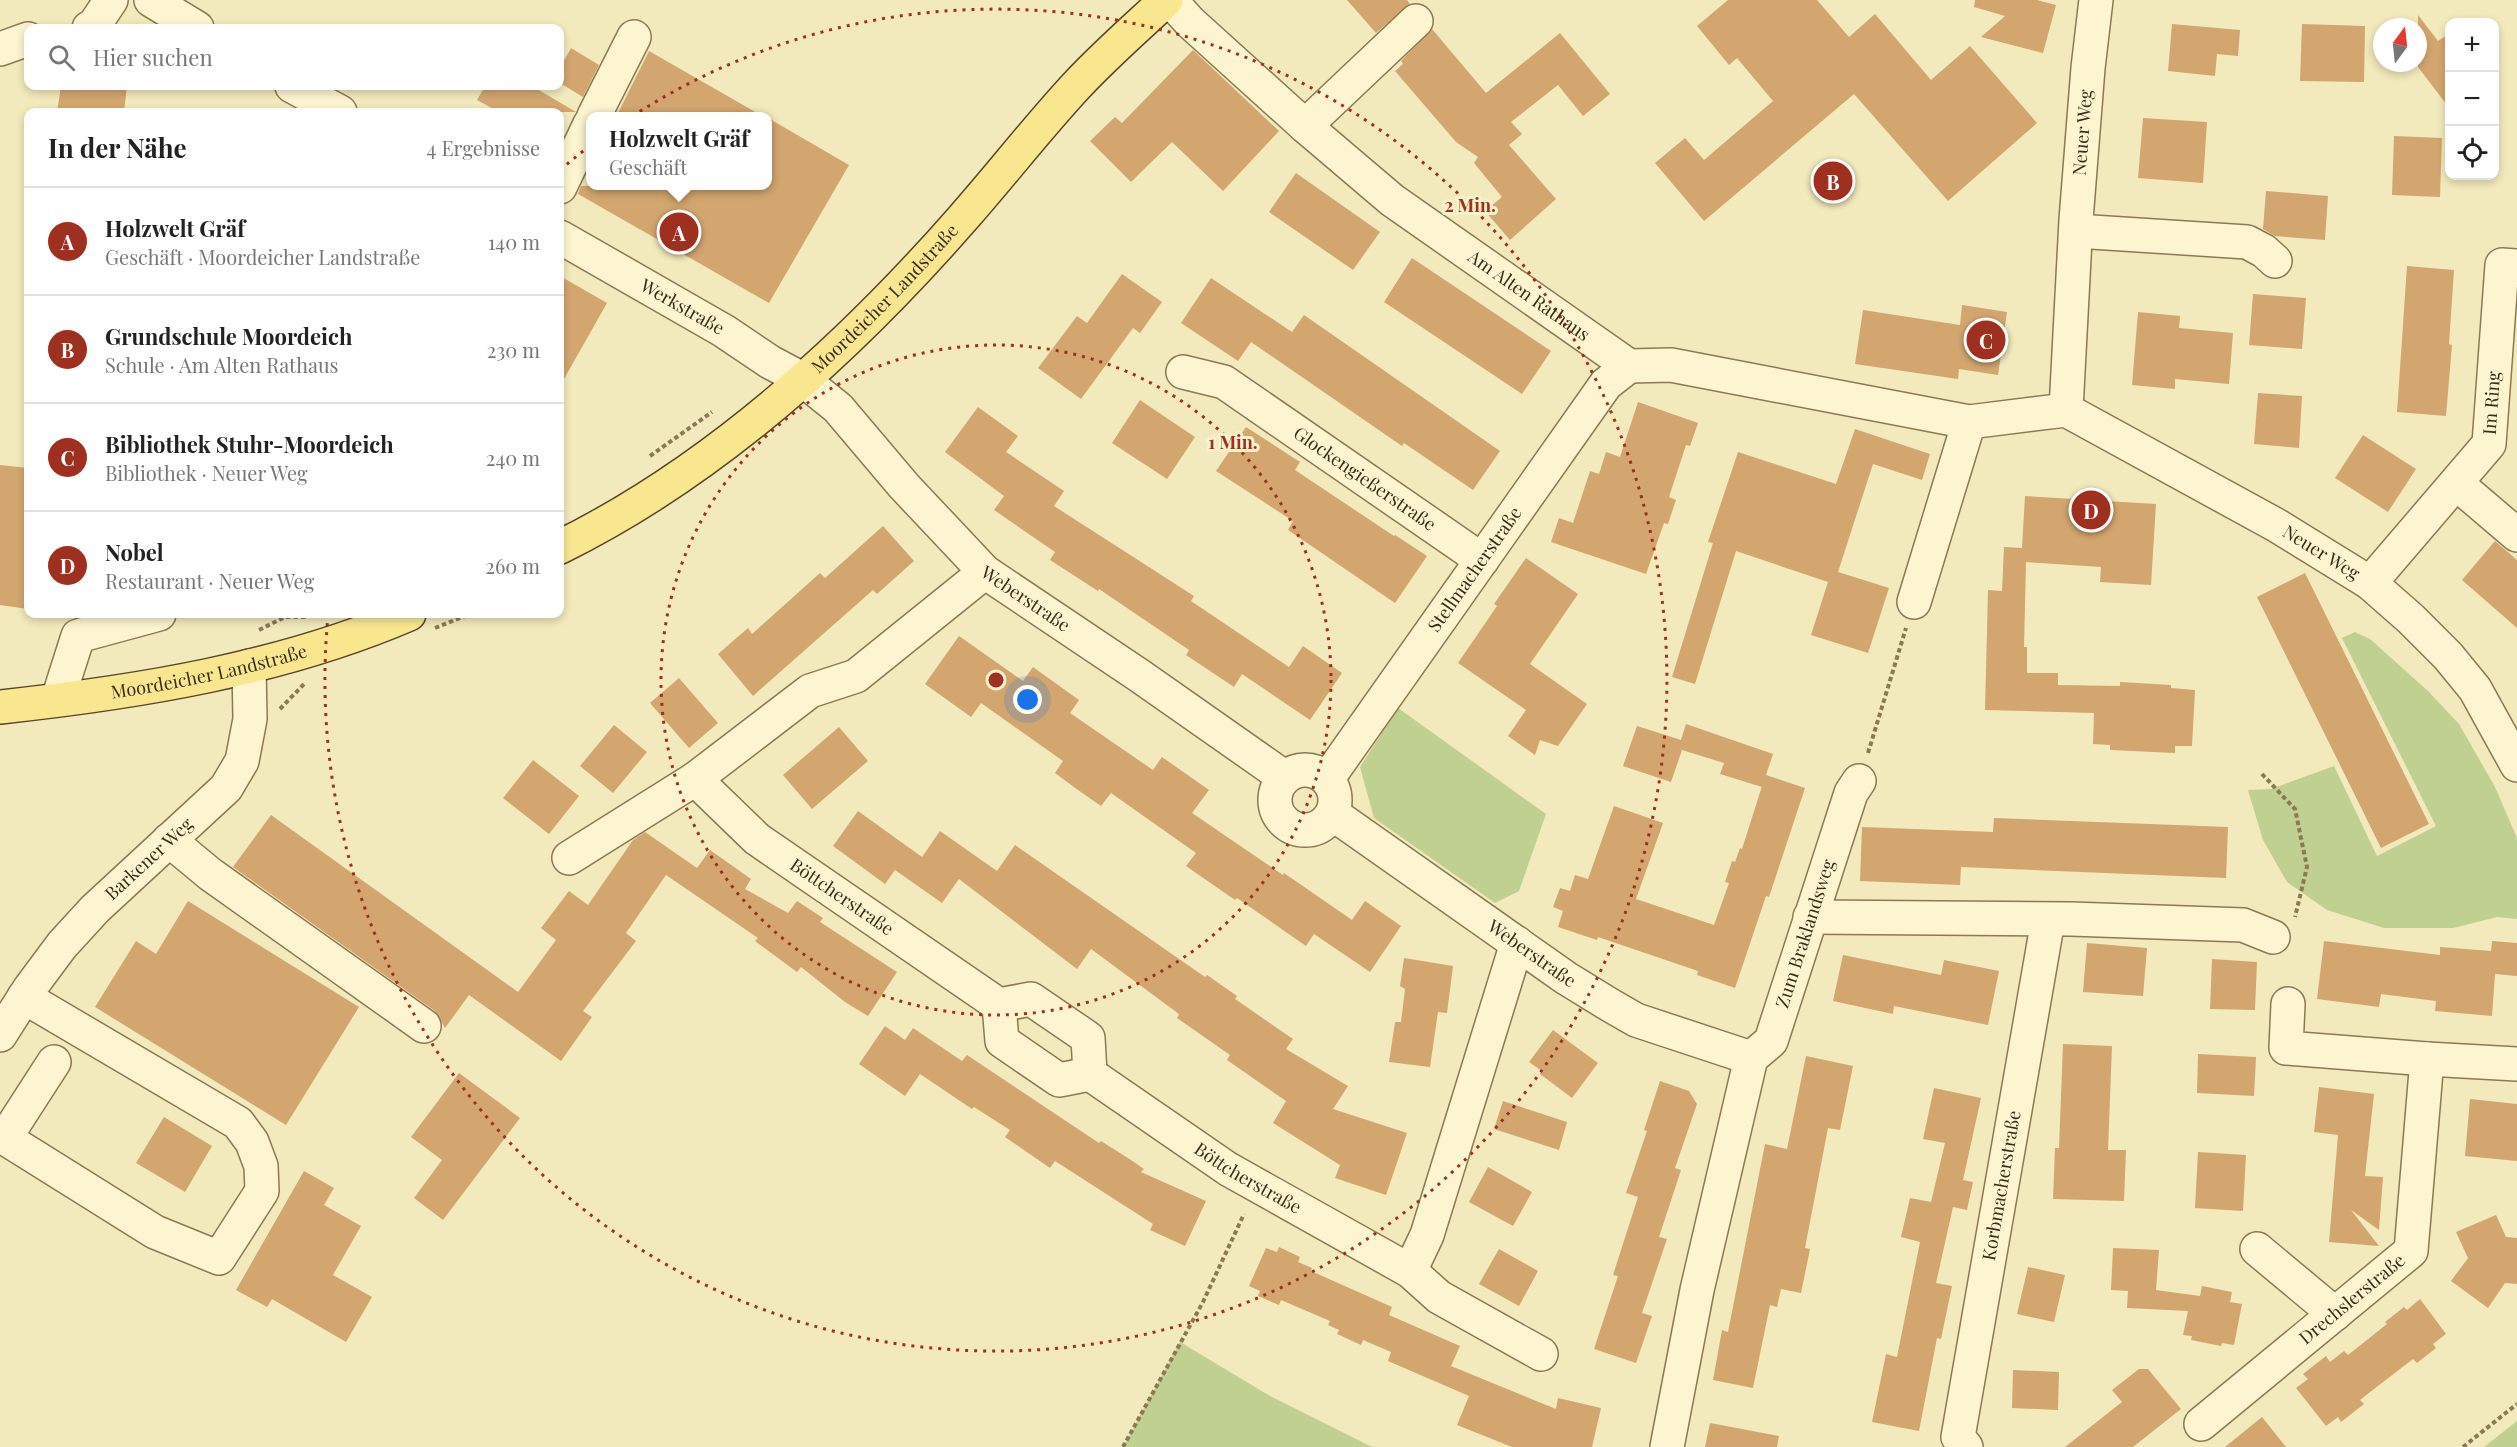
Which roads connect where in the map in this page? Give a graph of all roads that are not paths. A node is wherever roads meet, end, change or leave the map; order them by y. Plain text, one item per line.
1 (111, 0) edge
2 (151, 0) edge
3 (1168, 0) edge
4 (2096, 0) edge
5 (1416, 21) dead end
6 (95, 24) edge
7 (190, 24) edge
8 (633, 38) dead end
9 (299, 90) edge
10 (333, 108) edge
11 (596, 112) edge
12 (1305, 126) junction
13 (586, 134) edge
14 (564, 179) edge
15 (2076, 231) junction
16 (564, 239) edge
17 (2276, 261) dead end
18 (2517, 266) edge
19 (1629, 366) junction
20 (1183, 372) dead end
21 (802, 379) junction
22 (2066, 410) junction
23 (1969, 422) junction
24 (2456, 483) junction
25 (2517, 535) edge
26 (564, 545) edge
27 (1482, 560) junction
28 (985, 572) junction
29 (2370, 584) junction
30 (1914, 602) road end
31 (130, 618) edge
32 (399, 618) edge
33 (79, 625) edge
34 (249, 666) junction
35 (58, 699) junction
36 (0, 707) edge
37 (2517, 765) edge
38 (1284, 777) junction
39 (1328, 778) junction
40 (694, 779) junction
41 (1859, 781) road end
42 (1333, 814) junction
43 (169, 840) junction
44 (569, 858) dead end
45 (1810, 917) junction
46 (2048, 920) junction
47 (2283, 932) road end
48 (1516, 943) junction
49 (24, 997) junction
50 (2288, 1004) dead end
51 (999, 1005) junction
52 (424, 1026) dead end
53 (0, 1035) edge
54 (1751, 1058) junction
55 (2427, 1059) junction
56 (54, 1062) dead end
57 (2517, 1064) edge
58 (1090, 1074) junction
59 (3, 1136) edge
60 (2257, 1249) dead end
61 (1410, 1272) junction
62 (2335, 1314) junction
63 (1540, 1354) dead end
64 (2201, 1424) dead end
65 (1667, 1447) edge
66 (1966, 1447) edge

1 - 6 street
2 - 7 street
3 - 12 street, Am Alten Rathaus
3 - 21 main road, Moordeicher Landstraße
4 - 15 street, Neuer Weg
5 - 12 street
8 - 11 street
9 - 10 street
12 - 19 street, Am Alten Rathaus
13 - 14 street
15 - 17 street
15 - 22 street, Neuer Weg
16 - 21 street, Werkstraße
18 - 24 street, Im Ring
19 - 23 street
19 - 27 street, Stellmacherstraße
20 - 27 street, Glockengießerstraße
21 - 26 main road, Moordeicher Landstraße
21 - 28 street, Weberstraße
22 - 23 street
22 - 29 street, Neuer Weg
23 - 30 street
24 - 25 street
24 - 29 street, Im Ring
27 - 39 street, Stellmacherstraße
28 - 38 street, Weberstraße
28 - 40 street
29 - 37 street, Neuer Weg
31 - 33 street
32 - 34 main road, Moordeicher Landstraße
33 - 35 street
34 - 35 main road, Moordeicher Landstraße
34 - 43 street, Barkener Weg
35 - 36 main road, Moordeicher Landstraße
38 - 39 street
38 - 42 street
39 - 42 street
40 - 44 street
40 - 51 street, Böttcherstraße
41 - 45 street, Zum Braklandsweg
42 - 48 street, Weberstraße
43 - 49 street, Barkener Weg
43 - 52 street
45 - 46 street
45 - 54 street, Zum Braklandsweg
46 - 47 street
46 - 66 street, Korbmacherstraße
48 - 54 street, Weberstraße
48 - 61 street
49 - 53 street, Barkener Weg
49 - 59 street
50 - 55 street
51 - 58 street
51 - 58 street
54 - 65 street
55 - 57 street
55 - 62 street, Drechslerstraße
56 - 59 street
58 - 61 street, Böttcherstraße
60 - 62 street
61 - 63 street, Böttcherstraße
62 - 64 street, Drechslerstraße

